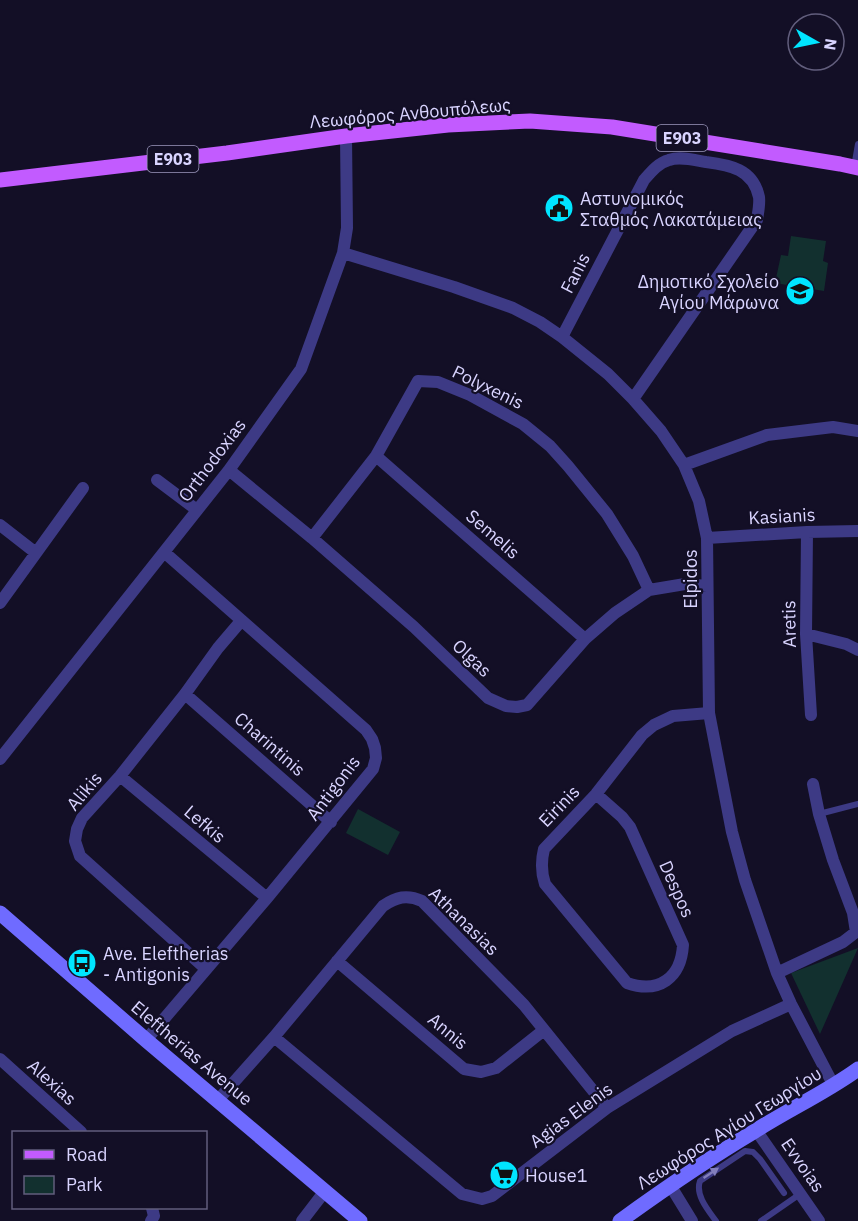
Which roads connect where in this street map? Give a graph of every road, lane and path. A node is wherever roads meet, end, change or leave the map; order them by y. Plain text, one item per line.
1 (346, 136) junction
2 (858, 144) edge
3 (856, 168) edge
4 (0, 180) edge
5 (344, 253) junction
6 (562, 338) junction
7 (633, 399) junction
8 (858, 430) edge
9 (376, 456) junction
10 (684, 465) junction
11 (229, 470) junction
12 (157, 480) dead end
13 (82, 488) dead end
14 (197, 510) junction
15 (0, 525) edge
16 (858, 531) edge
17 (807, 532) junction
18 (312, 538) junction
19 (707, 538) junction
20 (164, 552) junction
21 (36, 553) junction
22 (707, 586) junction
23 (649, 590) junction
24 (0, 603) edge
25 (241, 621) junction
26 (806, 634) junction
27 (585, 639) junction
28 (858, 650) edge
29 (185, 694) junction
30 (709, 712) junction
31 (811, 715) dead end
32 (0, 759) edge
33 (120, 776) junction
34 (813, 784) dead end
35 (596, 794) junction
36 (858, 804) edge
37 (819, 814) junction
38 (331, 822) junction
39 (267, 898) junction
40 (2, 919) edge
41 (337, 961) junction
42 (206, 969) junction
43 (777, 973) junction
44 (638, 987) joint
45 (791, 1004) junction
46 (544, 1030) junction
47 (274, 1036) junction
48 (146, 1040) junction
49 (2, 1064) edge
50 (858, 1069) edge
51 (834, 1086) junction
52 (218, 1100) junction
53 (607, 1108) junction
54 (756, 1130) junction
55 (80, 1131) edge
56 (670, 1185) junction
57 (325, 1191) junction
58 (784, 1193) dead end
59 (801, 1194) junction
60 (302, 1221) edge
61 (360, 1221) edge
62 (620, 1221) edge
63 (692, 1221) edge
64 (716, 1221) edge
65 (761, 1221) edge
66 (819, 1221) edge

1 - 3 main road, Λεωφόρος Ανθουπόλεως / E903
1 - 4 main road, Λεωφόρος Ανθουπόλεως / E903
1 - 5 street, Orthodoxias
2 - 3 lane
5 - 6 street, Elpidos
5 - 11 street, Orthodoxias
6 - 7 street, Elpidos
6 - 7 street, Fanis
7 - 10 street, Elpidos
8 - 10 street
9 - 18 street, Polyxenis
9 - 23 street, Polyxenis
9 - 27 street, Semelis
10 - 19 street, Elpidos
11 - 14 street, Orthodoxias
11 - 18 street, Olgas
12 - 14 street
13 - 21 street
14 - 20 street, Orthodoxias
15 - 21 street
16 - 17 street, Kasianis
17 - 19 street, Kasianis
17 - 26 street, Aretis
18 - 27 street, Olgas
19 - 22 street, Elpidos
20 - 25 street, Antigonis
20 - 32 street, Orthodoxias
21 - 24 street
22 - 23 street, Olgas
22 - 30 street, Elpidos
23 - 27 street, Olgas
25 - 29 street, Alikis
25 - 38 street, Antigonis
26 - 28 street
26 - 31 street, Aretis
29 - 33 street, Alikis
29 - 38 street, Charintinis
30 - 35 street, Eirinis
30 - 43 street, Elpidos
33 - 39 street, Lefkis
33 - 42 street, Alikis
34 - 37 street
35 - 44 street, Despos
35 - 44 street, Eirinis
36 - 37 lane
37 - 43 street
38 - 39 street, Antigonis
39 - 42 street, Antigonis
40 - 48 main road, Eleftherias Avenue
41 - 46 street, Annis
41 - 46 street, Athanasias
41 - 47 street, Athanasias
42 - 48 street, Antigonis
43 - 45 street, Elpidos
45 - 51 street, Elpidos
45 - 53 street, Agias Elenis
46 - 53 street, Athanasias
47 - 52 street, Athanasias
47 - 53 street, Agias Elenis
48 - 52 main road, Eleftherias Avenue
49 - 55 street, Alexias
50 - 51 main road, Λεωφόρος Αγίου Γεωργίου
51 - 54 main road, Λεωφόρος Αγίου Γεωργίου
52 - 57 main road, Eleftherias Avenue
54 - 56 main road, Λεωφόρος Αγίου Γεωργίου
54 - 59 street, Evvoias
56 - 62 main road, Λεωφόρος Αγίου Γεωργίου
56 - 63 street
57 - 60 street
57 - 61 main road, Eleftherias Avenue
64 -> 58 lane
59 - 65 lane
59 - 66 street, Evvoias

